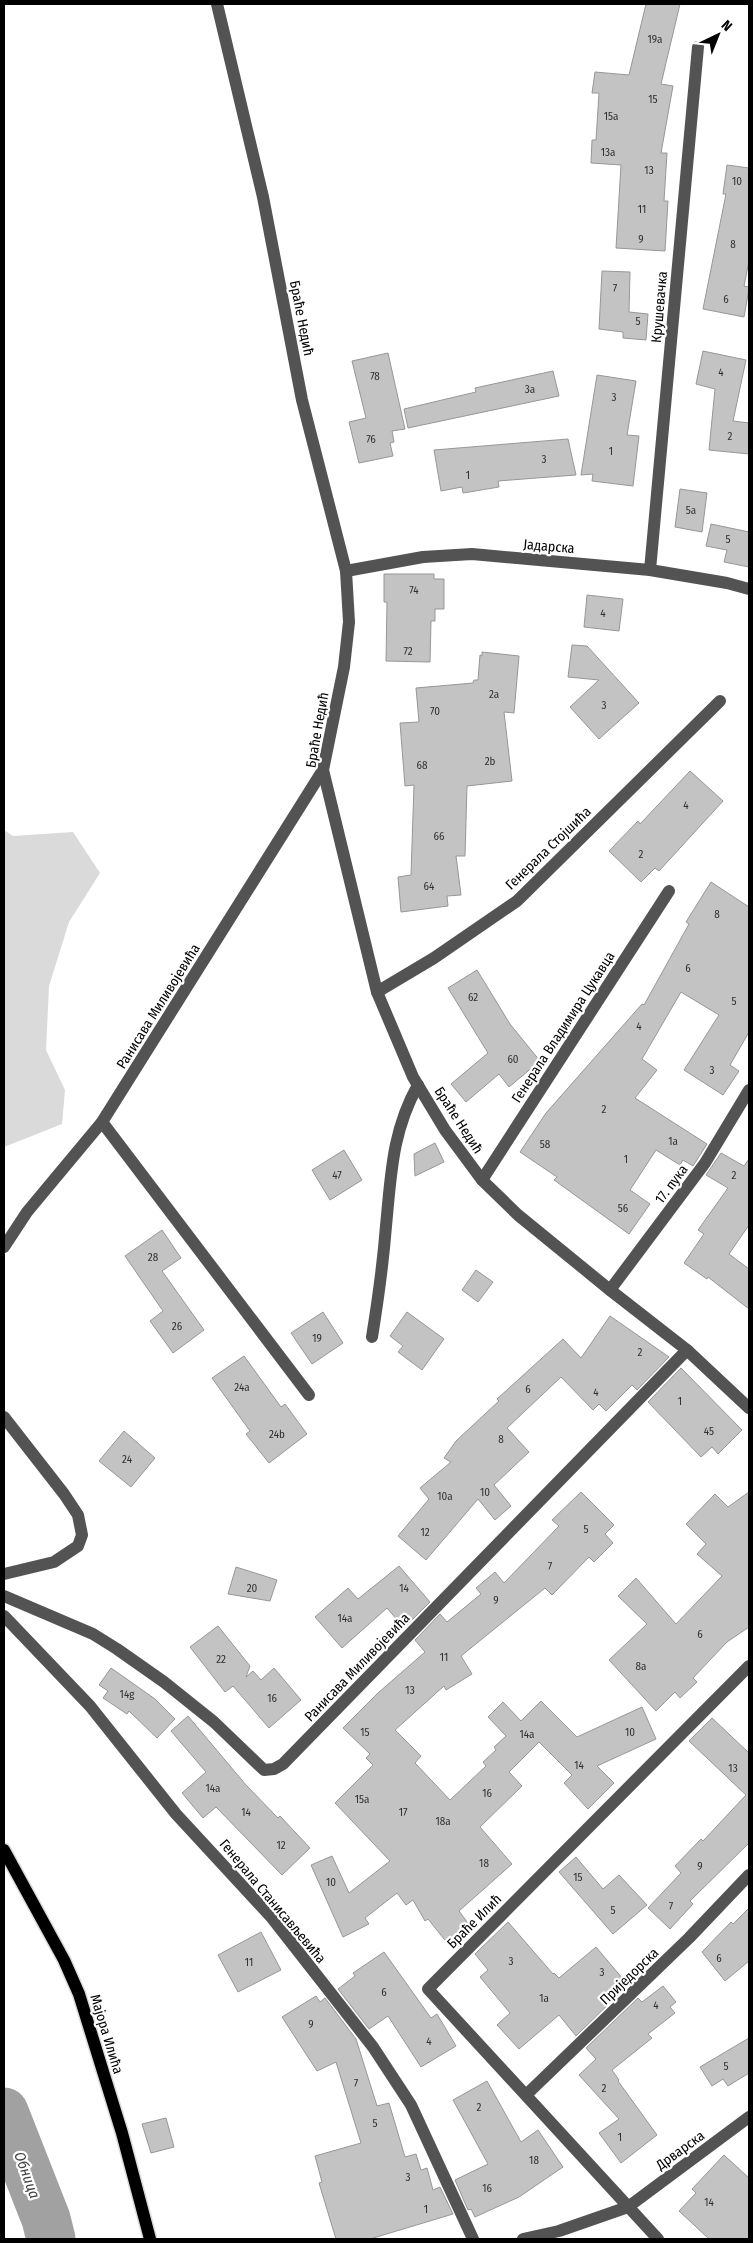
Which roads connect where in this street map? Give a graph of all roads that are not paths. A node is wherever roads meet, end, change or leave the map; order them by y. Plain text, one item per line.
1 (217, 4) edge
2 (698, 47) dead end
3 (650, 570) junction
4 (346, 571) junction
5 (749, 589) edge
6 (720, 700) dead end
7 (323, 770) junction
8 (669, 891) dead end
9 (377, 992) junction
10 (418, 1085) junction
11 (749, 1090) edge
12 (102, 1122) junction
13 (482, 1180) junction
14 (4, 1246) edge
15 (610, 1290) junction
16 (372, 1337) dead end
17 (687, 1350) junction
18 (309, 1395) dead end
19 (749, 1408) edge
20 (4, 1418) edge
21 (4, 1574) edge
22 (4, 1596) edge
23 (4, 1616) edge
24 (749, 1666) edge
25 (4, 1850) edge
26 (749, 1875) edge
27 (526, 2095) junction
28 (749, 2118) edge
29 (628, 2207) junction
30 (150, 2239) edge
31 (473, 2239) edge
32 (523, 2239) edge
33 (658, 2239) edge

1 - 4 street, Браће Недић
2 - 3 street, Крушевачка
3 - 4 street, Јадарска
3 - 5 street, Јадарска
4 - 7 street, Браће Недић
6 - 9 street, Генерала Стојшића
7 - 9 street, Браће Недић
7 - 12 street, Ранисава Миливојевића
8 - 13 street, Генерала Владимира Цукавца
9 - 10 street, Браће Недић
10 - 13 street, Браће Недић
10 - 16 street
11 - 15 street, 17. пука
12 - 14 street, Ранисава Миливојевића
12 - 18 street
13 - 15 street, Браће Недић
15 - 17 street, Браће Недић
17 - 19 street, Браће Недић
17 - 22 street, Ранисава Миливојевића
20 - 21 street
23 - 31 street, Генерала Станисављевића
24 - 27 street, Браће Илић
25 - 30 main road, Мајора Илића
26 - 27 street, Приједорска
27 - 29 street, Браће Илић
28 - 29 street, Дрварска
29 - 32 street, Дрварска
29 - 33 street, Браће Илић

